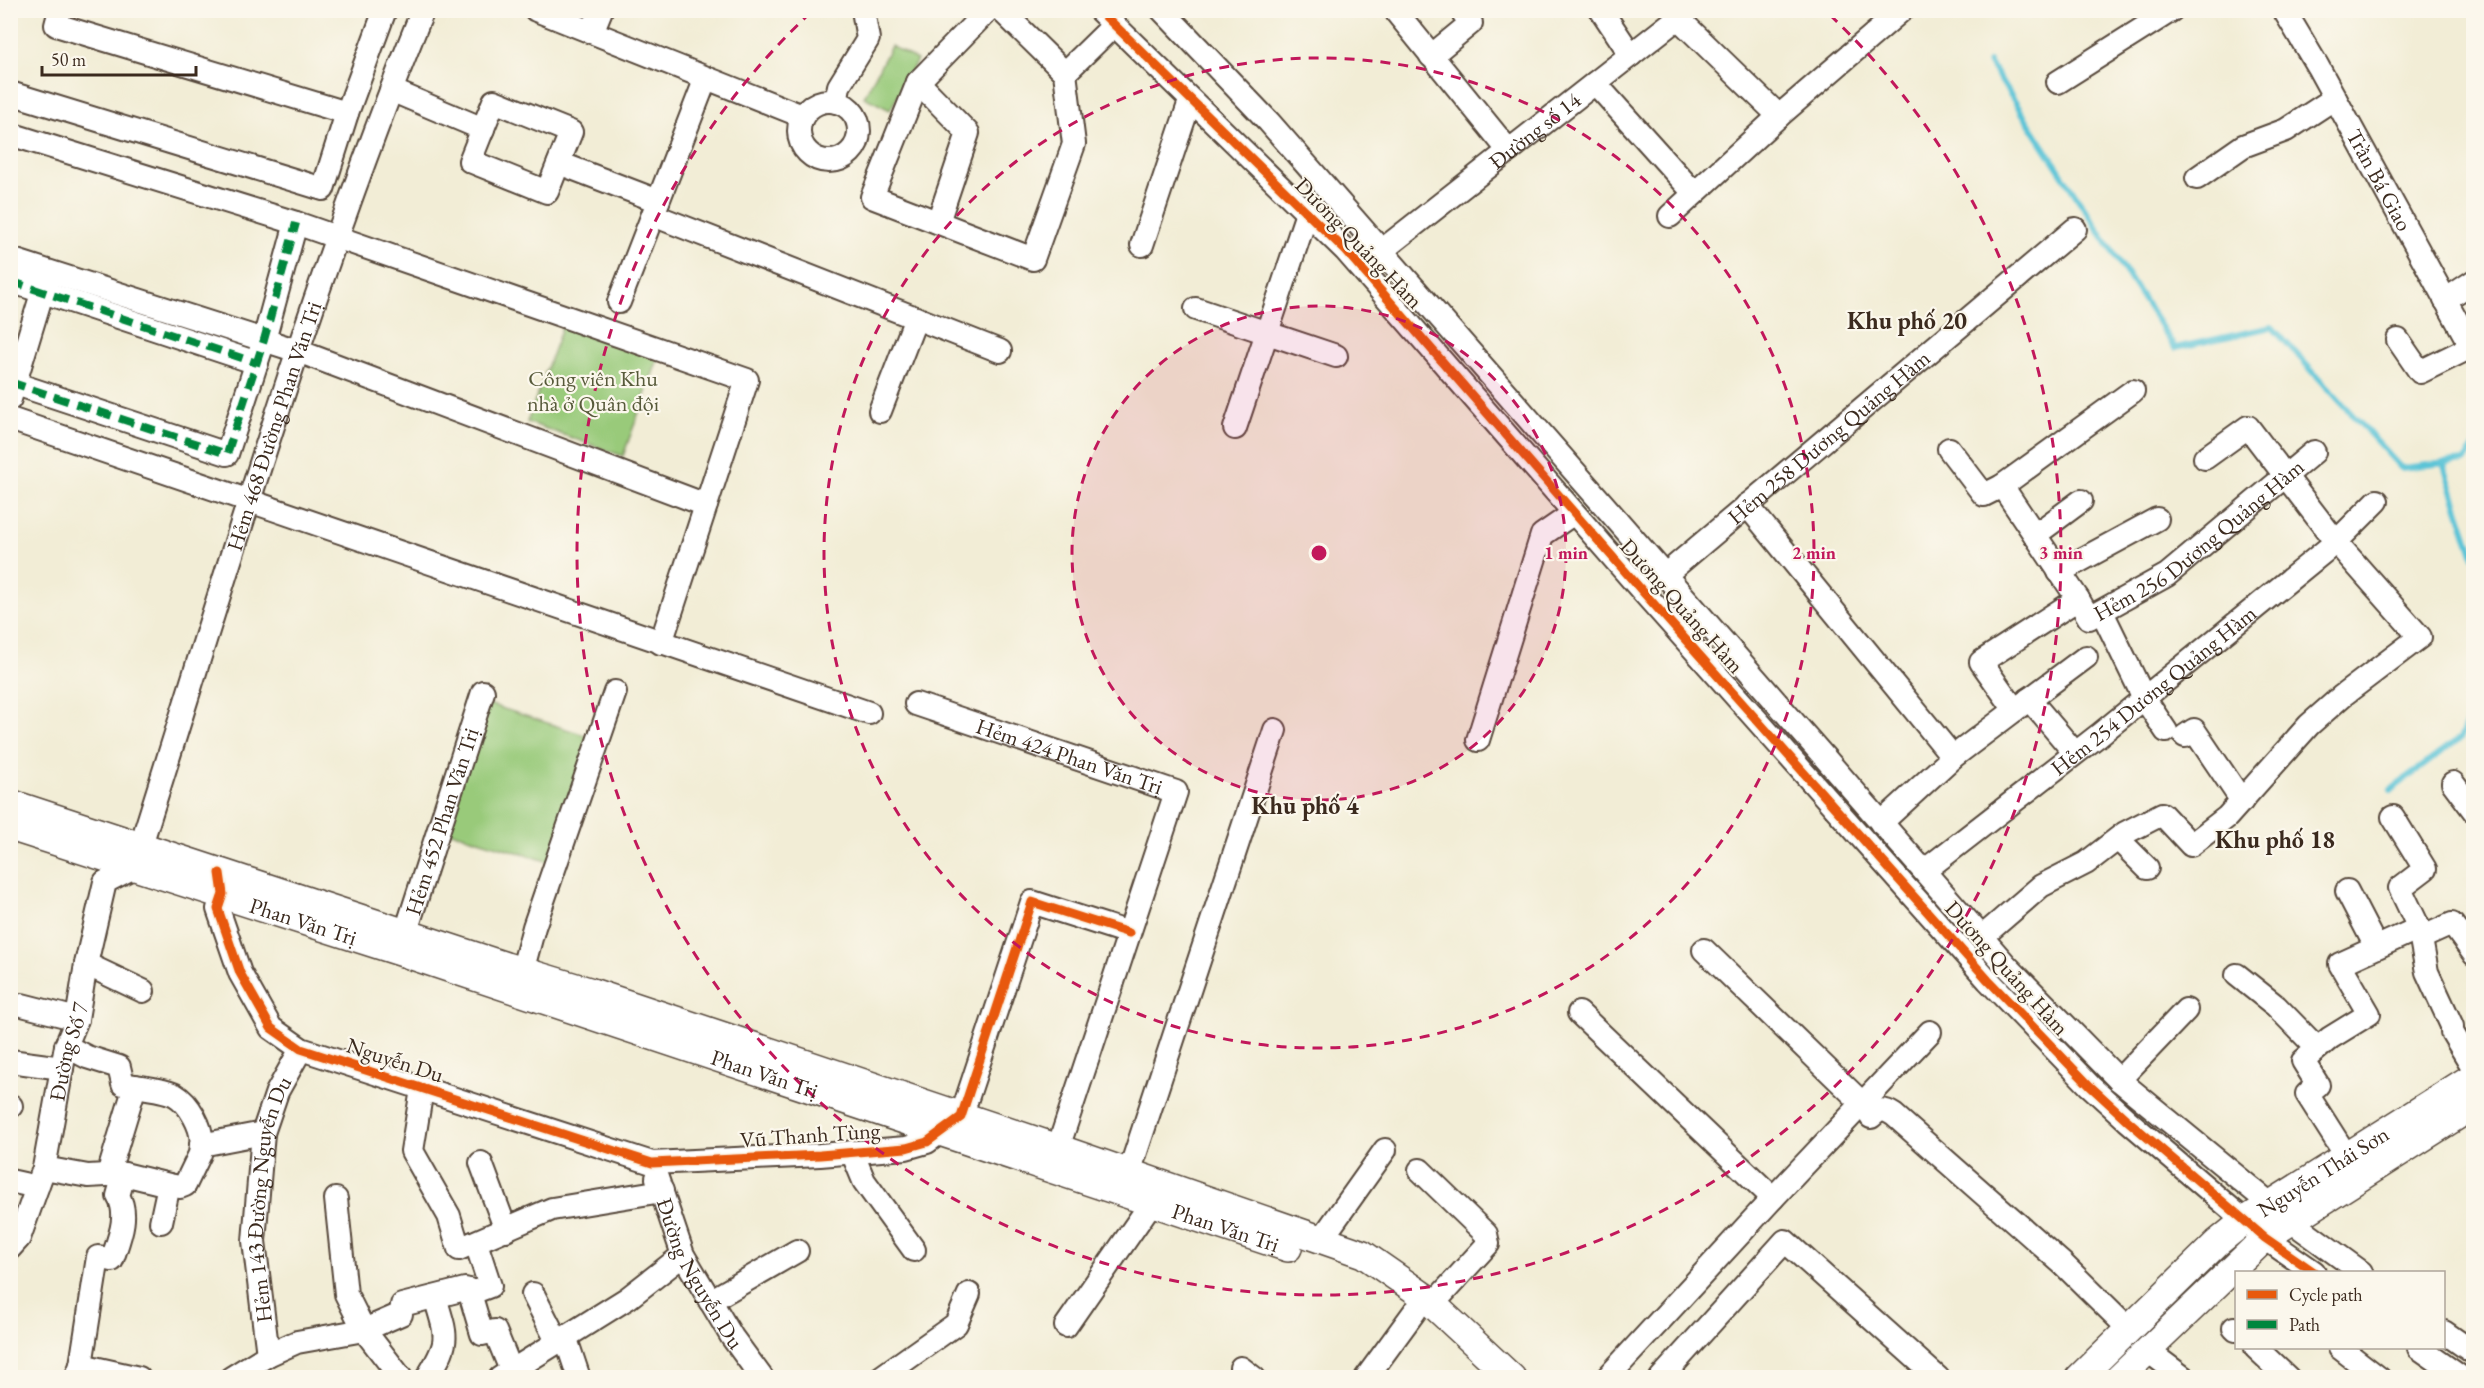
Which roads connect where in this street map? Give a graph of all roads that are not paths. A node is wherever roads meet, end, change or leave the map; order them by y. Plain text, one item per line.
1 (60, 10) edge
2 (385, 10) edge
3 (423, 10) edge
4 (536, 10) edge
5 (601, 10) edge
6 (863, 10) edge
7 (988, 10) edge
8 (1000, 10) edge
9 (1162, 10) edge
10 (1400, 10) edge
11 (1461, 10) edge
12 (1601, 10) edge
13 (1902, 10) edge
14 (2172, 10) edge
15 (2284, 10) edge
16 (1683, 14) edge
17 (1106, 18) edge
18 (592, 32) junction
19 (1631, 55) junction
20 (1431, 56) junction
21 (1065, 73) junction
22 (706, 78) junction
23 (918, 82) junction
24 (2058, 82) dead end
25 (1595, 83) junction
26 (390, 90) junction
27 (10, 93) edge
28 (2335, 98) junction
29 (1190, 101) junction
30 (836, 102) junction
31 (347, 113) junction
32 (802, 116) junction
33 (1779, 116) junction
34 (483, 129) junction
35 (10, 134) edge
36 (857, 142) junction
37 (1509, 151) junction
38 (889, 156) junction
39 (559, 163) junction
40 (2197, 178) dead end
41 (1694, 193) junction
42 (656, 208) junction
43 (1306, 213) junction
44 (1670, 216) dead end
45 (938, 222) junction
46 (296, 223) junction
47 (2075, 229) dead end
48 (338, 237) junction
49 (1142, 245) dead end
50 (1382, 251) junction
51 (10, 259) edge
52 (1361, 267) junction
53 (10, 281) edge
54 (46, 281) junction
55 (2474, 281) edge
56 (2445, 300) junction
57 (619, 302) dead end
58 (1196, 309) dead end
59 (916, 318) junction
60 (1265, 333) junction
61 (264, 340) junction
62 (2398, 340) dead end
63 (2472, 349) edge
64 (298, 351) junction
65 (1000, 351) dead end
66 (1336, 357) dead end
67 (257, 363) junction
68 (12, 388) edge
69 (2133, 391) dead end
70 (880, 411) dead end
71 (10, 419) edge
72 (1235, 428) dead end
73 (1949, 449) dead end
74 (2314, 452) dead end
75 (2205, 458) dead end
76 (2285, 476) junction
77 (2002, 486) junction
78 (2081, 501) dead end
79 (2377, 501) dead end
80 (250, 502) junction
81 (706, 505) junction
82 (1747, 505) junction
83 (1574, 513) junction
84 (2157, 519) dead end
85 (2035, 535) junction
86 (2336, 543) junction
87 (2059, 572) junction
88 (1665, 575) junction
89 (2078, 599) junction
90 (2102, 612) junction
91 (661, 643) junction
92 (2086, 657) dead end
93 (483, 692) dead end
94 (615, 692) dead end
95 (2144, 698) junction
96 (916, 704) dead end
97 (2022, 705) junction
98 (869, 713) dead end
99 (1275, 730) dead end
100 (1478, 740) dead end
101 (2075, 753) junction
102 (1953, 757) junction
103 (2453, 783) dead end
104 (2242, 801) junction
105 (10, 803) edge
106 (2474, 811) edge
107 (2392, 817) dead end
108 (1881, 822) junction
109 (10, 827) edge
110 (2118, 839) junction
111 (137, 857) junction
112 (2147, 868) dead end
113 (1924, 871) junction
114 (221, 883) junction
115 (2347, 891) dead end
116 (1129, 933) junction
117 (2420, 933) junction
118 (1982, 937) junction
119 (403, 942) junction
120 (2376, 947) junction
121 (1704, 950) dead end
122 (2474, 954) edge
123 (86, 964) junction
124 (2237, 975) dead end
125 (520, 981) junction
126 (143, 991) dead end
127 (22, 1005) dead end
128 (2186, 1010) dead end
129 (1579, 1013) dead end
130 (77, 1019) junction
131 (1930, 1032) dead end
132 (66, 1046) junction
133 (301, 1048) junction
134 (2317, 1048) junction
135 (10, 1061) edge
136 (62, 1068) junction
137 (2474, 1069) edge
138 (2474, 1076) edge
139 (2119, 1080) junction
140 (135, 1086) junction
141 (422, 1089) junction
142 (2474, 1105) edge
143 (1867, 1110) junction
144 (951, 1124) junction
145 (263, 1133) junction
146 (201, 1145) junction
147 (1058, 1148) junction
148 (1385, 1150) dead end
149 (852, 1152) junction
150 (2347, 1157) junction
151 (481, 1163) dead end
152 (652, 1163) junction
153 (1420, 1170) dead end
154 (1129, 1173) junction
155 (116, 1175) junction
156 (40, 1177) junction
157 (10, 1181) edge
158 (169, 1185) junction
159 (662, 1191) junction
160 (1773, 1198) junction
161 (336, 1199) dead end
162 (1164, 1199) junction
163 (2271, 1204) junction
164 (2244, 1221) junction
165 (2292, 1221) junction
166 (161, 1222) dead end
167 (506, 1230) junction
168 (2265, 1238) junction
169 (1321, 1240) junction
170 (468, 1246) junction
171 (10, 1248) edge
172 (914, 1250) dead end
173 (797, 1251) dead end
174 (683, 1255) junction
175 (2237, 1270) edge
176 (2313, 1271) edge
177 (2360, 1271) edge
178 (2235, 1272) edge
179 (469, 1290) junction
180 (533, 1294) dead end
181 (969, 1294) dead end
182 (435, 1297) junction
183 (710, 1301) junction
184 (1424, 1308) junction
185 (1066, 1326) dead end
186 (2128, 1328) junction
187 (364, 1330) junction
188 (2445, 1333) edge
189 (562, 1341) junction
190 (2258, 1349) edge
191 (2343, 1349) edge
192 (2422, 1349) edge
193 (2148, 1351) junction
194 (2474, 1353) edge
195 (268, 1355) junction
196 (78, 1371) edge
197 (506, 1374) edge
198 (2179, 1374) edge
199 (139, 1377) edge
200 (231, 1377) edge
201 (401, 1377) edge
202 (427, 1377) edge
203 (579, 1377) edge
204 (762, 1377) edge
205 (880, 1377) edge
206 (1366, 1377) edge
207 (1487, 1377) edge
208 (1512, 1377) edge
209 (1607, 1377) edge
210 (1660, 1377) edge
211 (1938, 1377) edge
212 (2079, 1377) edge
213 (2119, 1377) edge
214 (2288, 1377) edge
215 (2379, 1377) edge
216 (2462, 1377) edge

1 - 31 street
2 - 31 street
3 - 26 street, Hẻm 468 Đường Phan Văn Trị
4 - 18 street
5 - 18 street
6 - 30 street
7 - 23 street
8 - 21 street
9 - 50 street, Dương Quảng Hàm
10 - 20 street
11 - 20 street
12 - 19 street
13 - 33 street
14 - 24 street
15 - 28 street, Trần Bá Giao
16 - 19 street, Đường số 14
16 - 33 street
17 - 21 street
17 - 29 street, Dương Quảng Hàm
18 - 22 street
19 - 25 street, Đường số 14
20 - 37 street
21 - 45 street
22 - 32 street
22 - 42 street
23 - 38 street
23 - 45 street
25 - 37 street, Đường số 14
25 - 41 street
26 - 34 street
26 - 48 street, Hẻm 468 Đường Phan Văn Trị
27 - 31 street
28 - 40 street
28 - 56 street, Trần Bá Giao
29 - 43 street, Dương Quảng Hàm
29 - 49 street
30 - 32 street
30 - 36 street
32 - 36 street
33 - 41 street
34 - 39 street
34 - 39 street
35 - 46 street
36 - 38 street
37 - 50 street, Đường số 14
38 - 45 street
39 - 42 street
41 - 44 street
42 - 57 street
42 - 59 street
43 - 52 street, Dương Quảng Hàm
43 - 60 street
46 - 48 street
46 - 61 street
47 - 82 street, Hẻm 258 Dương Quảng Hàm
48 - 64 street, Hẻm 468 Đường Phan Văn Trị
48 - 81 street
50 - 52 street, Đường số 14
50 - 88 street, Dương Quảng Hàm
51 - 54 street
52 - 83 street, Dương Quảng Hàm
53 - 54 street
54 - 61 street
54 - 67 street
54 - 68 street
55 - 56 street
56 - 63 street, Trần Bá Giao
58 - 60 street
59 - 65 street
59 - 70 street
60 - 66 street
60 - 72 street
61 - 64 street
61 - 67 street
62 - 63 street
64 - 80 street, Hẻm 468 Đường Phan Văn Trị
64 - 81 street
67 - 68 street
69 - 77 street
71 - 80 street
73 - 77 street
74 - 76 street, Hẻm 256 Dương Quảng Hàm
75 - 76 street
76 - 86 street
76 - 90 street, Hẻm 256 Dương Quảng Hàm
77 - 85 street
78 - 85 street
79 - 86 street, Hẻm 254 Dương Quảng Hàm
80 - 91 street
80 - 111 street, Hẻm 468 Đường Phan Văn Trị
81 - 91 street
82 - 88 street, Hẻm 258 Dương Quảng Hàm
82 - 102 street
83 - 100 street
83 - 164 street, Dương Quảng Hàm
84 - 87 street
85 - 87 street
86 - 95 street, Hẻm 254 Dương Quảng Hàm
86 - 104 street
87 - 89 street
88 - 108 street, Dương Quảng Hàm
89 - 90 street, Hẻm 256 Dương Quảng Hàm
89 - 97 street, Hẻm 256 Dương Quảng Hàm
90 - 95 street
91 - 98 street
92 - 97 street
93 - 119 street, Hẻm 452 Phan Văn Trị
94 - 125 street
95 - 101 street, Hẻm 254 Dương Quảng Hàm
95 - 104 street
96 - 116 street, Hẻm 424 Phan Văn Trị
97 - 101 street
97 - 102 street
99 - 154 street
101 - 113 street, Hẻm 254 Dương Quảng Hàm
102 - 108 street
103 - 106 street
104 - 110 street
105 - 111 main road, Phan Văn Trị
107 - 117 street
108 - 113 street, Dương Quảng Hàm
109 - 111 main road, Phan Văn Trị
110 - 112 street
110 - 118 street
111 - 114 main road, Phan Văn Trị
111 - 123 street, Đường Số 7
113 - 118 street, Dương Quảng Hàm
114 - 119 main road, Phan Văn Trị
114 - 133 street, Nguyễn Du
115 - 120 street
116 - 144 street
116 - 147 street, Hẻm 424 Phan Văn Trị
117 - 120 street
117 - 122 street
117 - 137 street
118 - 139 street, Dương Quảng Hàm
119 - 125 main road, Phan Văn Trị
120 - 134 street
121 - 143 street
123 - 126 street
123 - 130 street, Đường Số 7
124 - 134 street
125 - 144 main road, Phan Văn Trị
127 - 130 street
128 - 139 street
129 - 160 street
130 - 132 street, Đường Số 7
131 - 143 street
132 - 136 street, Đường Số 7
132 - 140 street
133 - 141 street, Nguyễn Du
133 - 145 street, Hẻm 143 Đường Nguyễn Du
134 - 150 street
135 - 136 street
136 - 156 street, Đường Số 7
138 - 150 main road, Nguyễn Thái Sơn
139 - 163 street, Dương Quảng Hàm
140 - 146 street
140 - 155 street
141 - 152 street, Nguyễn Du
141 - 170 street
142 - 165 main road, Nguyễn Thái Sơn
143 - 160 street
143 - 186 street
144 - 147 main road, Phan Văn Trị
144 - 149 street, Vũ Thanh Tùng
144 - 162 main road, Phan Văn Trị
145 - 146 street
145 - 195 street, Hẻm 143 Đường Nguyễn Du
146 - 158 street
147 - 154 main road, Phan Văn Trị
148 - 169 street
149 - 152 street, Vũ Thanh Tùng
149 - 172 street
150 - 163 main road, Nguyễn Thái Sơn
151 - 167 street
152 - 159 street, Đường Nguyễn Du
153 - 184 street
154 - 162 main road, Phan Văn Trị
155 - 156 street
155 - 158 street
155 - 196 street
156 - 157 street
156 - 171 street, Đường Số 7
158 - 166 street
159 - 167 street
159 - 174 street, Đường Nguyễn Du
160 - 209 street
161 - 187 street
162 - 169 main road, Phan Văn Trị
162 - 184 main road, Phan Văn Trị
162 - 185 street
163 - 164 main road, Nguyễn Thái Sơn
163 - 165 street, Dương Quảng Hàm
164 - 168 street, Dương Quảng Hàm
164 - 186 main road, Nguyễn Thái Sơn
165 - 168 main road, Nguyễn Thái Sơn
165 - 177 street
167 - 170 street
168 - 175 main road, Nguyễn Thái Sơn
168 - 176 street
169 - 184 main road, Phan Văn Trị
170 - 179 street
173 - 183 street
174 - 183 street, Đường Nguyễn Du
174 - 189 street
178 - 193 main road, Nguyễn Thái Sơn
179 - 182 street
179 - 197 street
180 - 189 street
181 - 205 street
182 - 187 street
182 - 202 street
183 - 204 street, Đường Nguyễn Du
184 - 206 street
184 - 207 main road, Phan Văn Trị
184 - 208 main road, Phan Văn Trị
186 - 212 main road, Nguyễn Thái Sơn
187 - 195 street
187 - 201 street
188 - 194 street
189 - 197 street
189 - 203 street
190 - 214 street
191 - 215 street
192 - 216 street
193 - 198 street
193 - 213 main road, Nguyễn Thái Sơn
195 - 200 street
196 - 199 street
210 - 211 street

